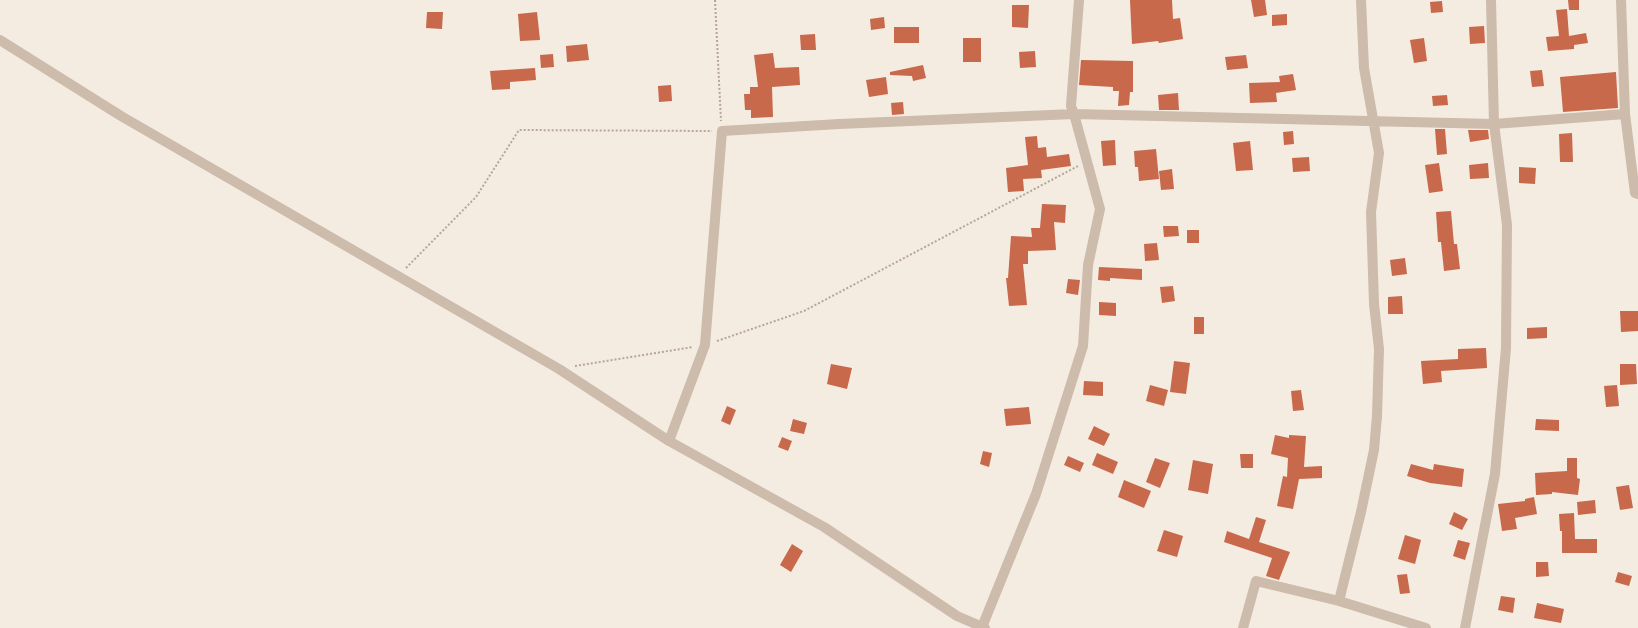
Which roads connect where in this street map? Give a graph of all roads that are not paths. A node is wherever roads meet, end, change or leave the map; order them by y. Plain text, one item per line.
1 (1079, 0) edge
2 (1361, 0) edge
3 (1491, 0) edge
4 (1621, 0) edge
5 (0, 40) edge
6 (1074, 114) junction
7 (1625, 114) junction
8 (1373, 121) junction
9 (1494, 124) junction
10 (1638, 194) edge
11 (669, 441) junction
12 (1339, 601) junction
13 (984, 627) edge
14 (1244, 628) edge
15 (1426, 628) edge
16 (1465, 628) edge

1 - 6 street
2 - 8 street
3 - 9 street
4 - 7 street
5 - 11 street
6 - 8 street
6 - 11 street
6 - 13 street
7 - 9 street
7 - 10 street
8 - 9 street
8 - 12 street
9 - 16 street
11 - 13 street
12 - 14 street
12 - 15 street

